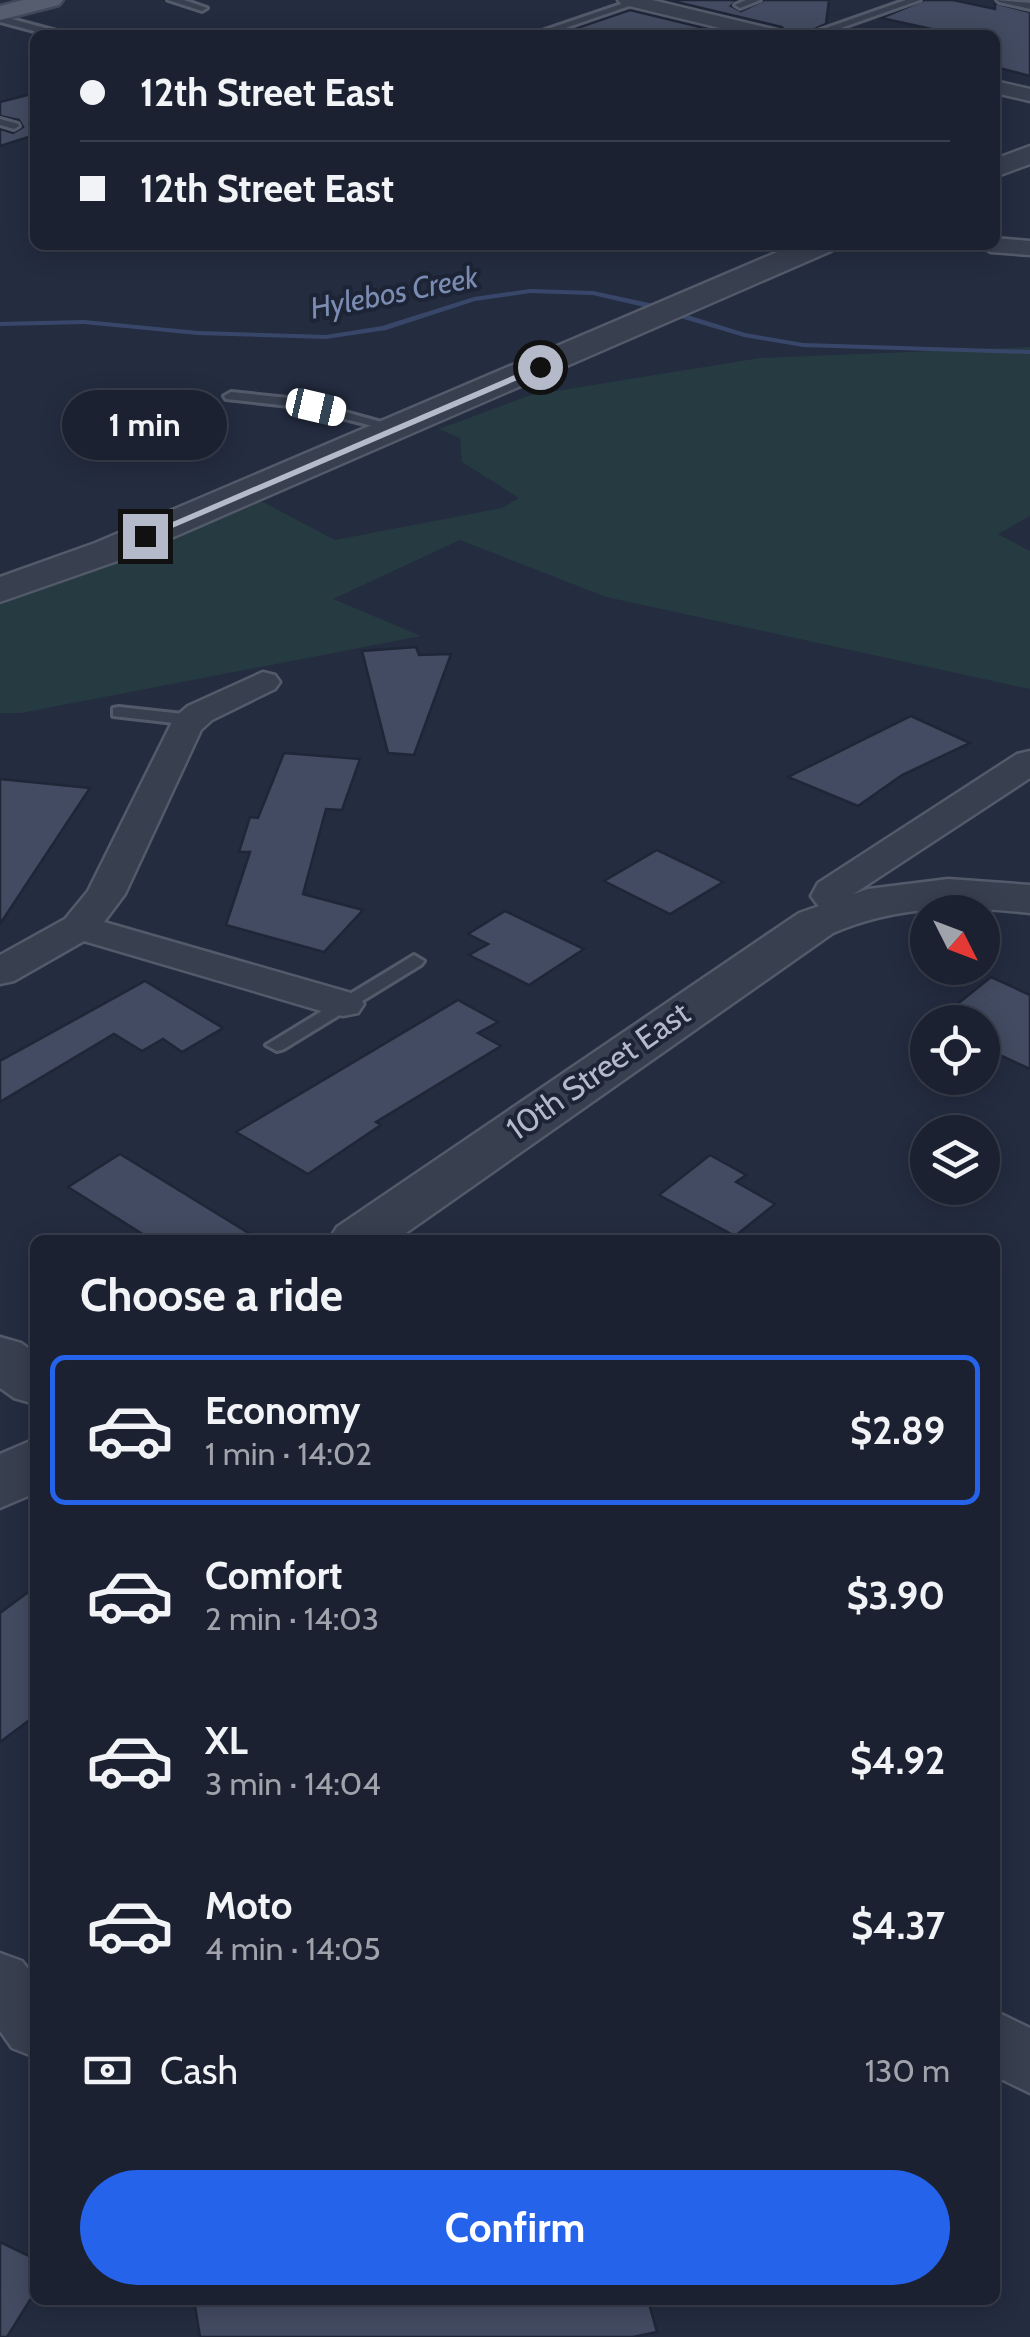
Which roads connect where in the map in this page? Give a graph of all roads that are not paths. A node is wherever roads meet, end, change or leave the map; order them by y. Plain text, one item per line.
1 (50, 0) edge
2 (174, 0) edge
3 (755, 0) edge
4 (780, 0) edge
5 (915, 0) edge
6 (1002, 0) edge
7 (632, 1) edge
8 (796, 4) dead end
9 (740, 5) dead end
10 (1030, 6) edge
11 (202, 8) dead end
12 (0, 16) edge
13 (44, 30) edge
14 (550, 30) edge
15 (753, 30) edge
16 (827, 30) edge
17 (1000, 88) edge
18 (1030, 95) edge
19 (0, 122) edge
20 (14, 126) dead end
21 (1030, 154) edge
22 (1000, 167) edge
23 (1000, 246) edge
24 (1030, 248) edge
25 (809, 250) edge
26 (230, 396) dead end
27 (396, 428) junction
28 (0, 590) edge
29 (264, 682) dead end
30 (119, 712) dead end
31 (192, 720) junction
32 (1030, 762) edge
33 (1030, 899) edge
34 (844, 909) junction
35 (79, 927) junction
36 (414, 961) dead end
37 (0, 972) edge
38 (343, 1004) junction
39 (277, 1045) dead end
40 (363, 1235) edge
41 (0, 1358) edge
42 (30, 1379) edge
43 (30, 1465) edge
44 (0, 1486) edge
45 (0, 1981) edge
46 (30, 2021) edge
47 (1000, 2043) edge
48 (1030, 2064) edge

1 - 12 main road
2 - 11 lane
3 - 9 lane
4 - 8 lane
5 - 16 lane
6 - 10 lane
7 - 14 lane
7 - 15 street
12 - 13 lane
17 - 18 street
19 - 20 lane
21 - 22 street
23 - 24 street
25 - 27 street
26 - 27 lane
27 - 28 street
29 - 31 street
30 - 31 lane
31 - 35 street
32 - 34 street
33 - 34 street, 10th Street East
34 - 40 street, 10th Street East
35 - 37 street
35 - 38 street
36 - 38 lane
38 - 39 lane
41 - 42 street
43 - 44 street
45 - 46 street
47 - 48 street

